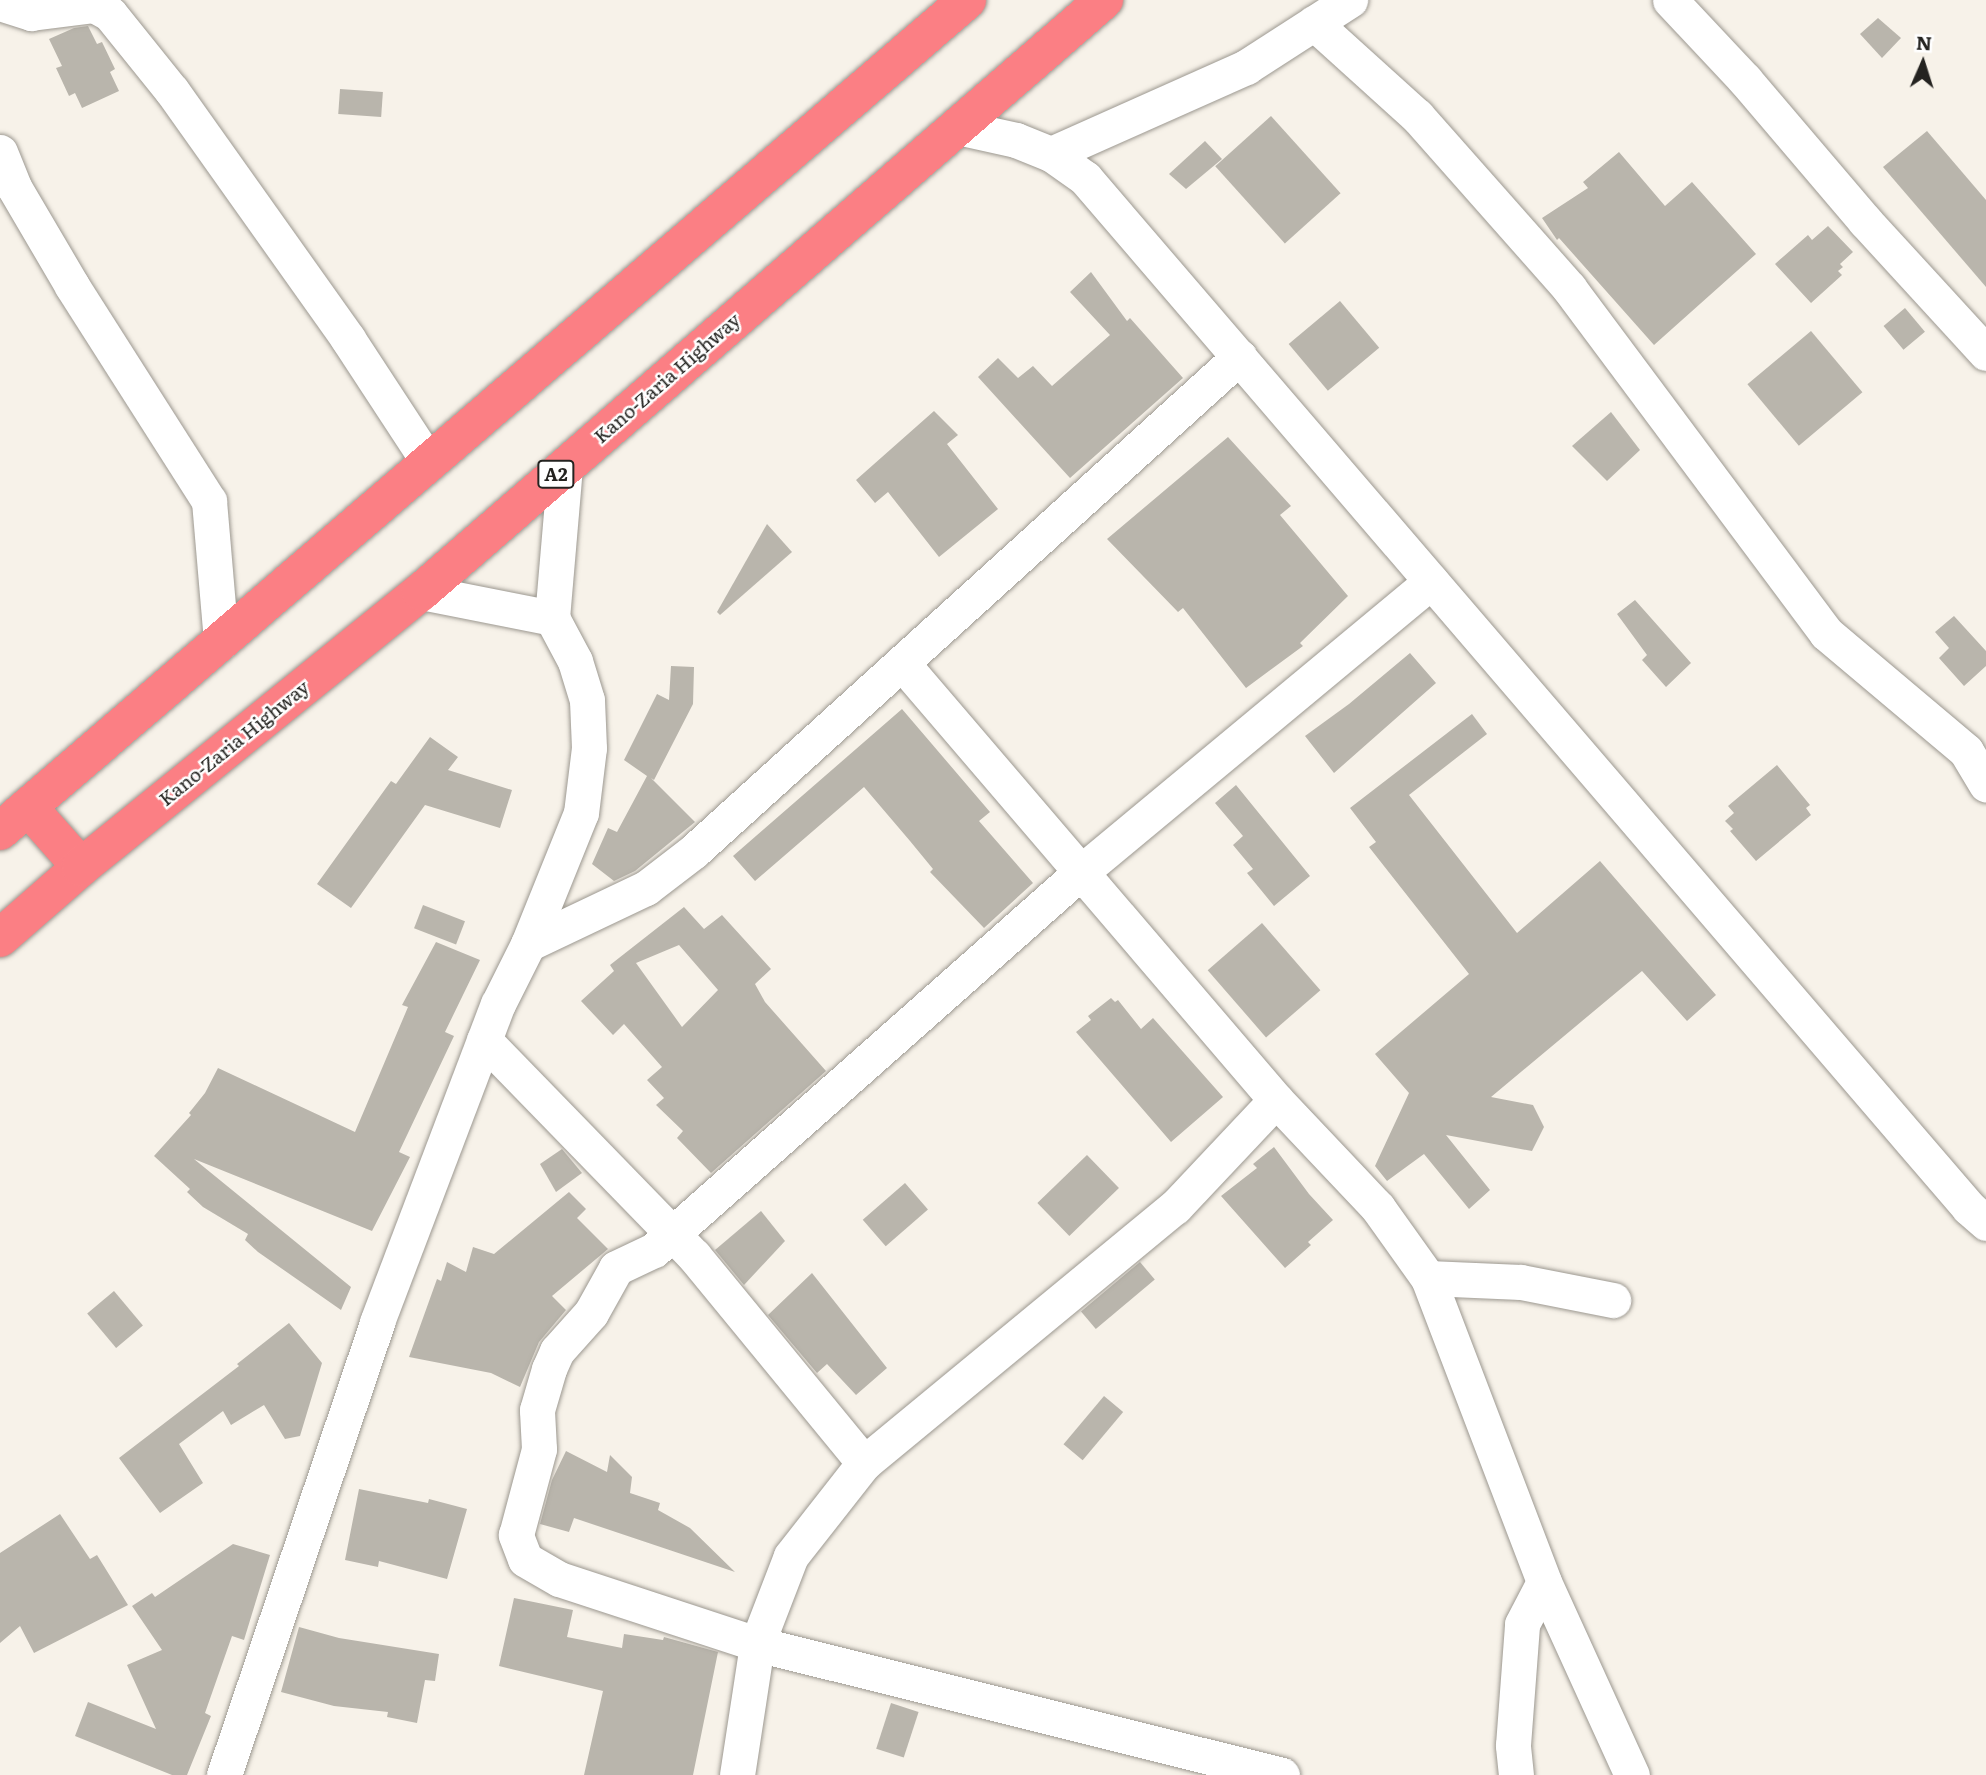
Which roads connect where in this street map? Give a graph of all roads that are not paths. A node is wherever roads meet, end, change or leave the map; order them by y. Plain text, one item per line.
1 (967, 0) edge
2 (1104, 0) edge
3 (1350, 0) edge
4 (1670, 0) edge
5 (0, 3) edge
6 (1314, 23) junction
7 (957, 127) junction
8 (0, 152) edge
9 (1051, 155) junction
10 (1986, 353) edge
11 (1239, 358) junction
12 (429, 463) junction
13 (565, 467) junction
14 (1431, 581) junction
15 (421, 592) junction
16 (552, 618) junction
17 (221, 641) junction
18 (902, 663) junction
19 (1986, 784) edge
20 (28, 807) junction
21 (0, 831) edge
22 (81, 867) junction
23 (1081, 872) junction
24 (0, 938) edge
25 (528, 944) junction
26 (484, 1040) junction
27 (1276, 1100) junction
28 (1986, 1223) edge
29 (672, 1234) junction
30 (1428, 1278) junction
31 (1613, 1300) dead end
32 (864, 1463) junction
33 (1544, 1582) junction
34 (757, 1644) junction
35 (224, 1775) edge
36 (737, 1775) edge
37 (1282, 1775) edge
38 (1516, 1775) edge
39 (1632, 1775) edge

1 - 12 highway
2 - 7 highway, Kano-Zaria Highway / A2
3 - 6 street
4 - 10 street
5 - 12 street
6 - 9 street
6 - 19 street
7 - 9 street
7 - 13 highway, Kano-Zaria Highway / A2
8 - 17 street
9 - 11 street
11 - 14 street
11 - 18 street
12 - 17 highway
13 - 15 highway, Kano-Zaria Highway / A2
13 - 16 street
14 - 23 street
14 - 28 street
15 - 16 street
15 - 22 highway, Kano-Zaria Highway / A2
16 - 25 street
17 - 20 highway
18 - 23 street
18 - 25 street
20 - 21 highway
20 - 22 highway
22 - 24 highway, Kano-Zaria Highway / A2
23 - 27 street
23 - 29 street
25 - 26 street
26 - 29 street
26 - 35 street
27 - 30 street
27 - 32 street
29 - 32 street
29 - 34 street
30 - 31 street
30 - 33 street
32 - 34 street
33 - 38 street
33 - 39 street
34 - 36 street
34 - 37 street

